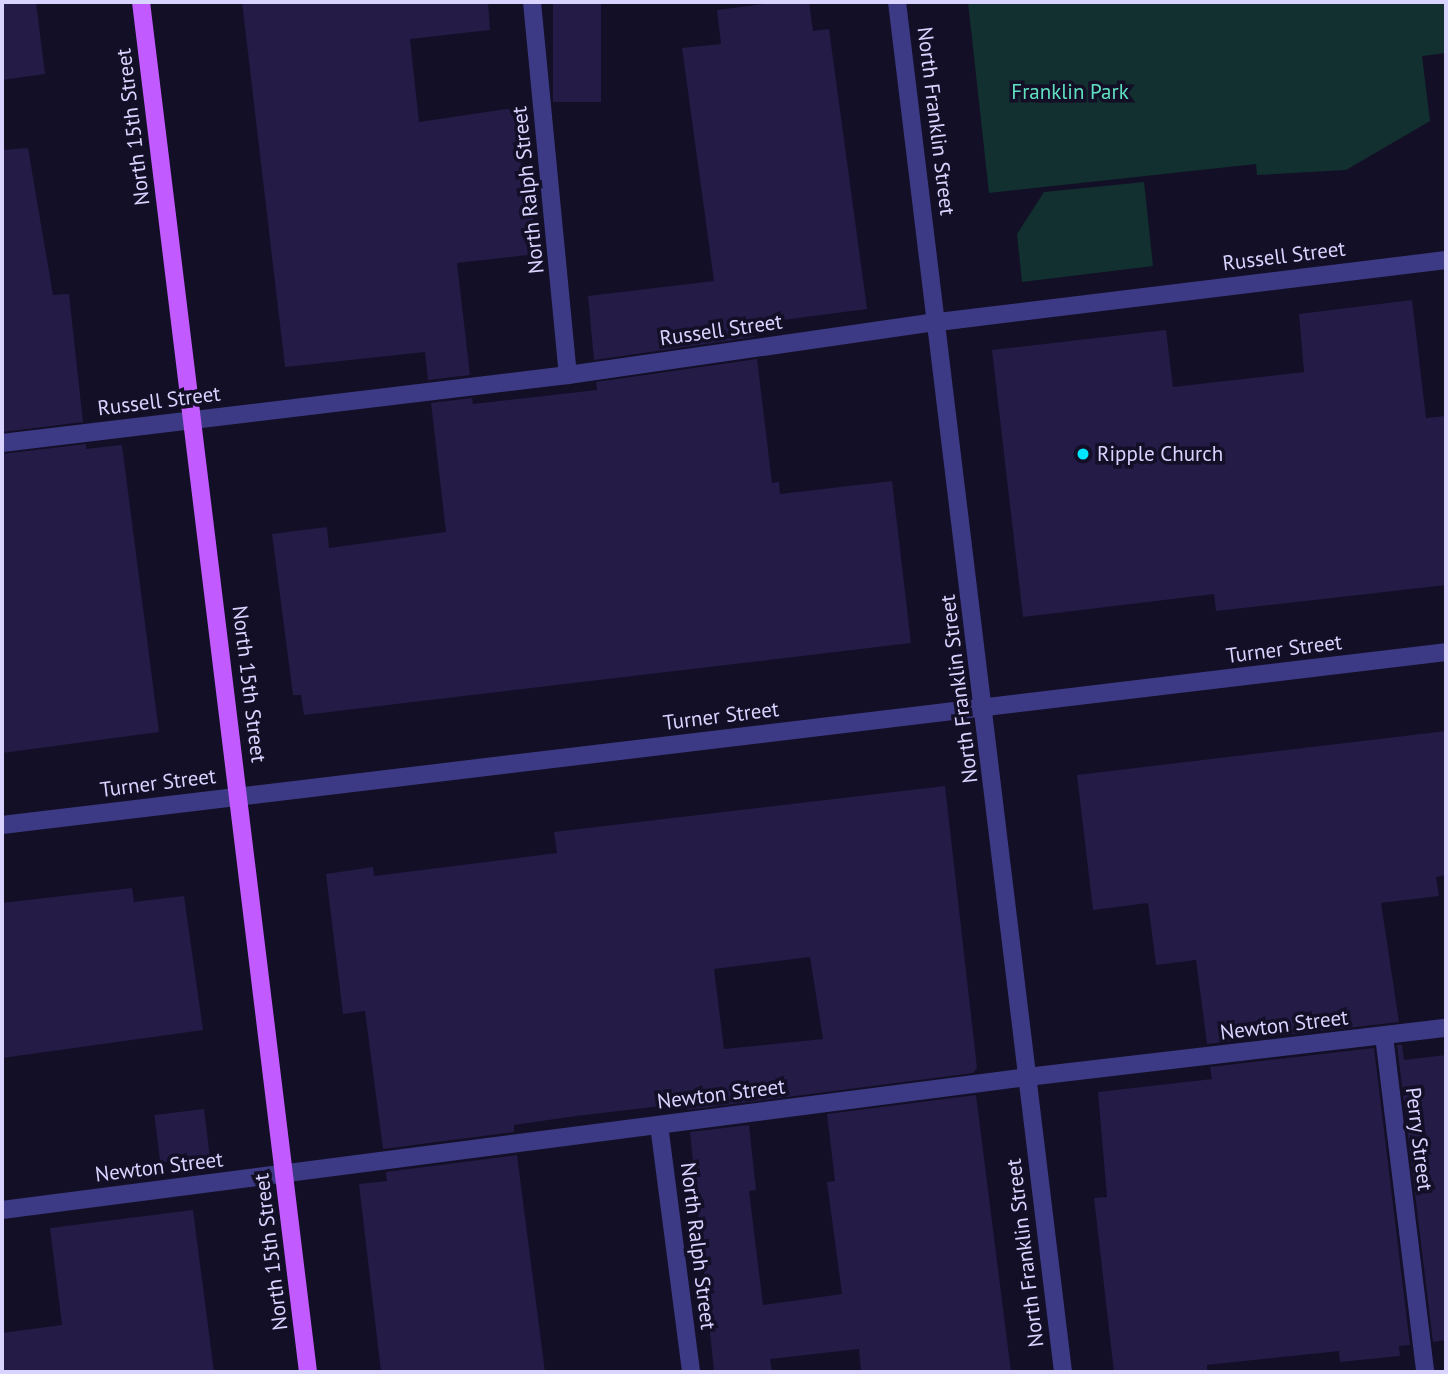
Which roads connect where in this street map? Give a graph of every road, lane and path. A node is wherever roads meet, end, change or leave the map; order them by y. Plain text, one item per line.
1 (141, 2) edge
2 (532, 2) edge
3 (897, 2) edge
4 (1446, 260) edge
5 (938, 322) junction
6 (568, 375) junction
7 (192, 420) junction
8 (2, 443) edge
9 (1446, 652) edge
10 (984, 708) junction
11 (241, 797) junction
12 (2, 825) edge
13 (1446, 1028) edge
14 (1384, 1036) junction
15 (1027, 1077) junction
16 (659, 1125) junction
17 (285, 1174) junction
18 (2, 1210) edge
19 (308, 1372) edge
20 (691, 1372) edge
21 (1063, 1372) edge
22 (1425, 1372) edge

1 - 7 main road, North 15th Street
2 - 6 street, North Ralph Street
3 - 5 street, North Franklin Street
4 - 5 street, Russell Street
5 - 6 street, Russell Street
5 - 10 street, North Franklin Street
6 - 7 street, Russell Street
7 - 8 street, Russell Street
7 - 11 main road, North 15th Street
9 - 10 street, Turner Street
10 - 11 street, Turner Street
10 - 15 street, North Franklin Street
11 - 12 street, Turner Street
11 - 17 main road, North 15th Street
13 - 14 street, Newton Street
14 - 15 street, Newton Street
14 - 22 street, Perry Street
15 - 16 street, Newton Street
15 - 21 street, North Franklin Street
16 - 17 street, Newton Street
16 - 20 street, North Ralph Street
17 - 18 street, Newton Street
17 - 19 main road, North 15th Street

